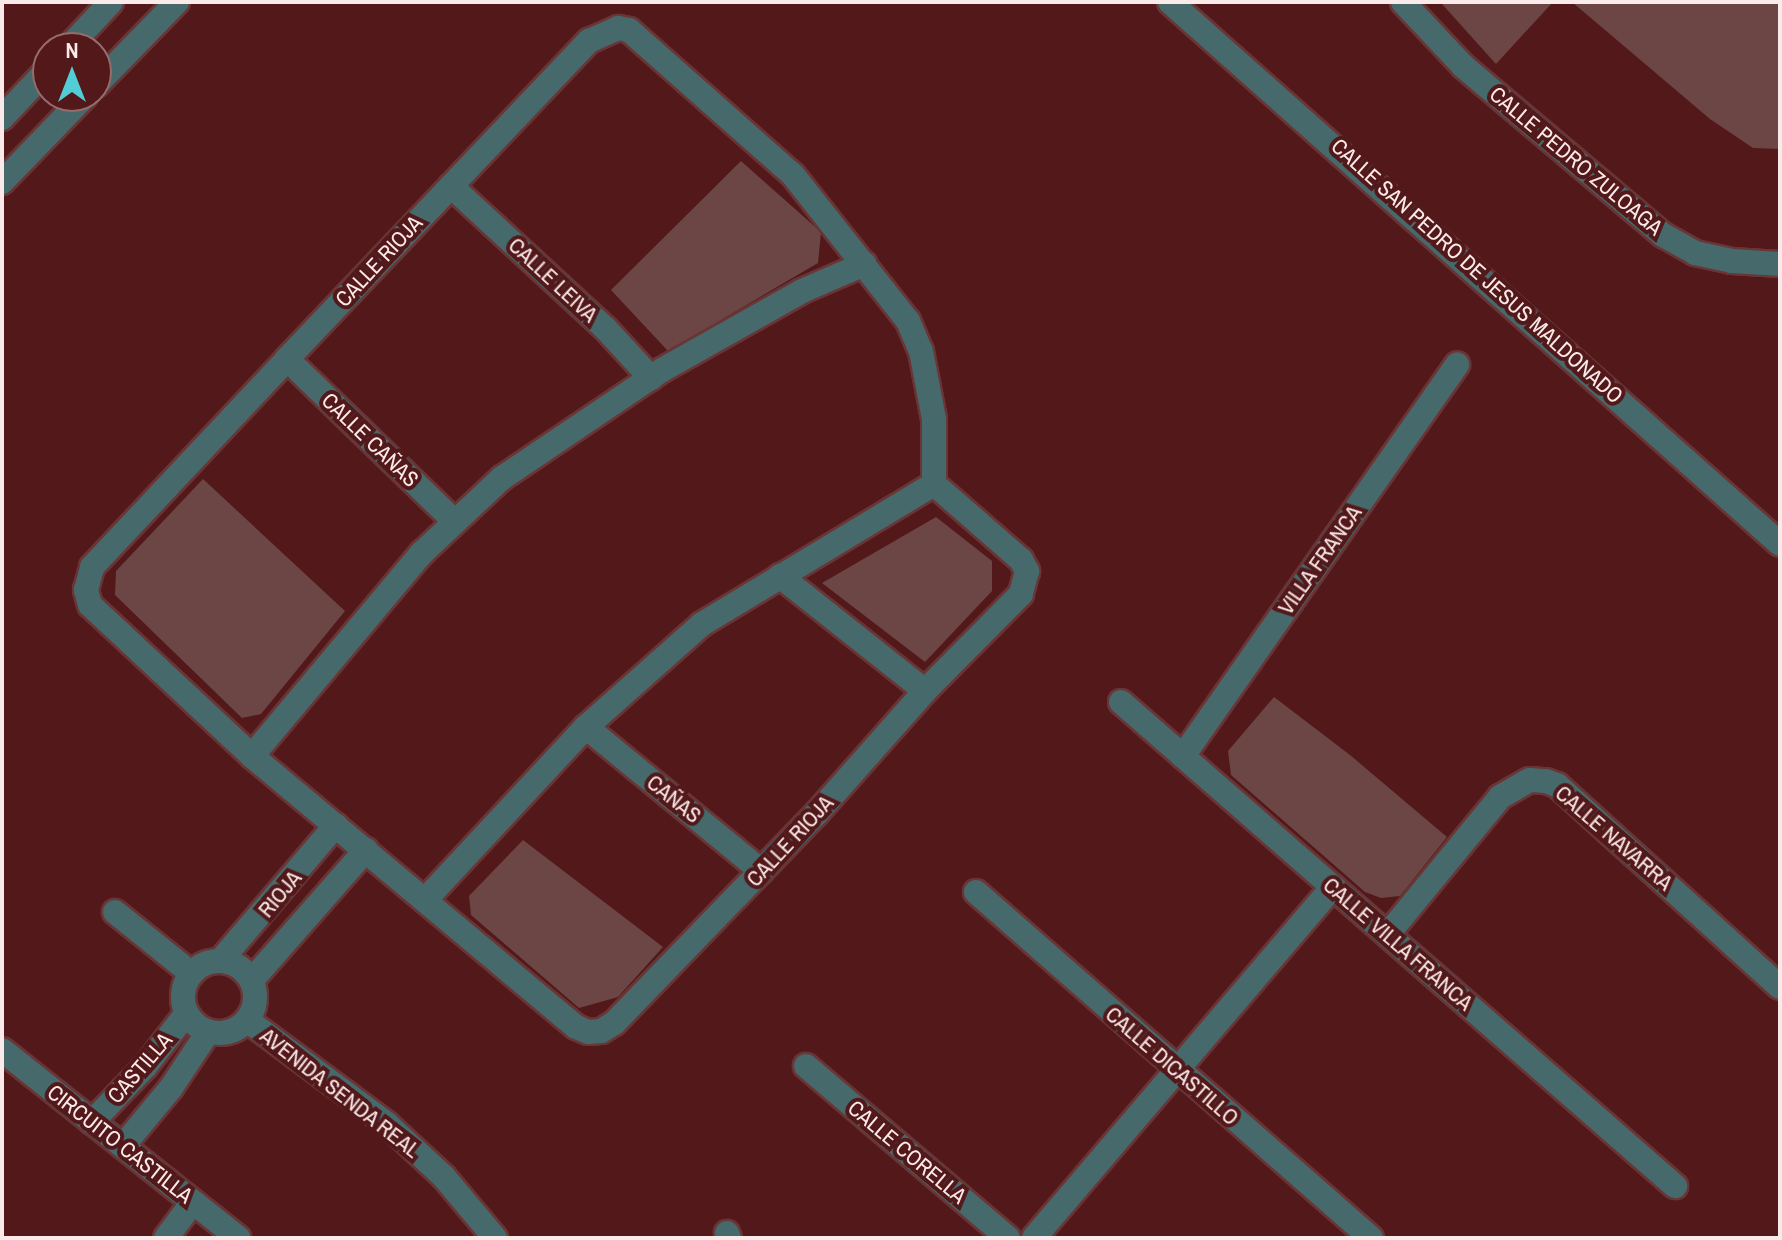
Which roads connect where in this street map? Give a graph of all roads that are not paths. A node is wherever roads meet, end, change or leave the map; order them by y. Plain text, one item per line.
1 (111, 2) edge
2 (177, 2) edge
3 (1170, 2) edge
4 (1403, 2) edge
5 (83, 32) edge
6 (112, 69) edge
7 (32, 86) edge
8 (70, 112) edge
9 (2, 118) edge
10 (2, 182) edge
11 (451, 186) junction
12 (864, 264) junction
13 (1780, 264) edge
14 (287, 359) junction
15 (1457, 364) dead end
16 (651, 378) junction
17 (934, 484) junction
18 (454, 521) junction
19 (1780, 544) edge
20 (780, 576) junction
21 (925, 691) junction
22 (1121, 702) dead end
23 (586, 727) junction
24 (252, 756) junction
25 (1183, 756) junction
26 (336, 825) junction
27 (366, 850) junction
28 (761, 871) junction
29 (1333, 887) junction
30 (976, 892) dead end
31 (426, 899) junction
32 (115, 912) dead end
33 (263, 914) junction
34 (1388, 934) junction
35 (290, 938) junction
36 (221, 960) junction
37 (191, 973) junction
38 (252, 980) junction
39 (1780, 987) edge
40 (186, 1014) junction
41 (247, 1020) junction
42 (208, 1032) junction
43 (2, 1050) edge
44 (159, 1050) junction
45 (806, 1066) dead end
46 (184, 1070) junction
47 (1176, 1070) junction
48 (92, 1122) junction
49 (123, 1146) junction
50 (1675, 1186) dead end
51 (193, 1202) junction
52 (166, 1238) edge
53 (238, 1238) edge
54 (495, 1238) edge
55 (1008, 1238) edge
56 (1034, 1238) edge
57 (1371, 1238) edge

1 - 5 street
2 - 6 street
3 - 19 street, CALLE SAN PEDRO DE JESUS MALDONADO
4 - 13 street, CALLE PEDRO ZULOAGA
7 - 9 street
8 - 10 street
11 - 12 street, CALLE RIOJA
11 - 14 street, CALLE RIOJA
11 - 16 street, CALLE LEIVA
12 - 16 street
12 - 17 street, CALLE RIOJA
14 - 18 street, CALLE CAÑAS
14 - 24 street, CALLE RIOJA
15 - 25 street, VILLA FRANCA
16 - 18 street
17 - 20 street
17 - 21 street, CALLE RIOJA
18 - 24 street
20 - 21 street
20 - 23 street
21 - 28 street, CALLE RIOJA
22 - 25 street, CALLE VILLA FRANCA
23 - 28 street, CAÑAS
23 - 31 street
24 - 26 street, CALLE RIOJA
25 - 29 street, CALLE VILLA FRANCA
26 - 27 street, CALLE RIOJA
26 - 33 street, RIOJA
27 - 31 street, CALLE RIOJA
27 - 35 street, RIOJA
28 - 31 street, CALLE RIOJA
29 - 34 street, CALLE VILLA FRANCA
29 - 47 street
30 - 47 street, CALLE DICASTILLO
32 - 37 street
33 - 35 street
33 - 36 street, RIOJA
34 - 39 street, CALLE NAVARRA
34 - 50 street, CALLE VILLA FRANCA
35 - 38 street, RIOJA
36 - 37 street
36 - 38 street
37 - 40 street
38 - 41 street, AVENIDA SENDA REAL
40 - 42 street
40 - 44 street, CASTILLA
41 - 42 street, AVENIDA SENDA REAL
41 - 54 street, AVENIDA SENDA REAL
42 - 46 street, CASTILLA
43 - 48 street, CIRCUITO CASTILLA
44 - 46 street
44 - 48 street, CASTILLA
45 - 55 street, CALLE CORELLA
46 - 49 street, CASTILLA
47 - 56 street
47 - 57 street, CALLE DICASTILLO
48 - 49 street, CIRCUITO CASTILLA
49 - 51 street, CIRCUITO CASTILLA
51 - 52 street
51 - 53 street, CIRCUITO CASTILLA

